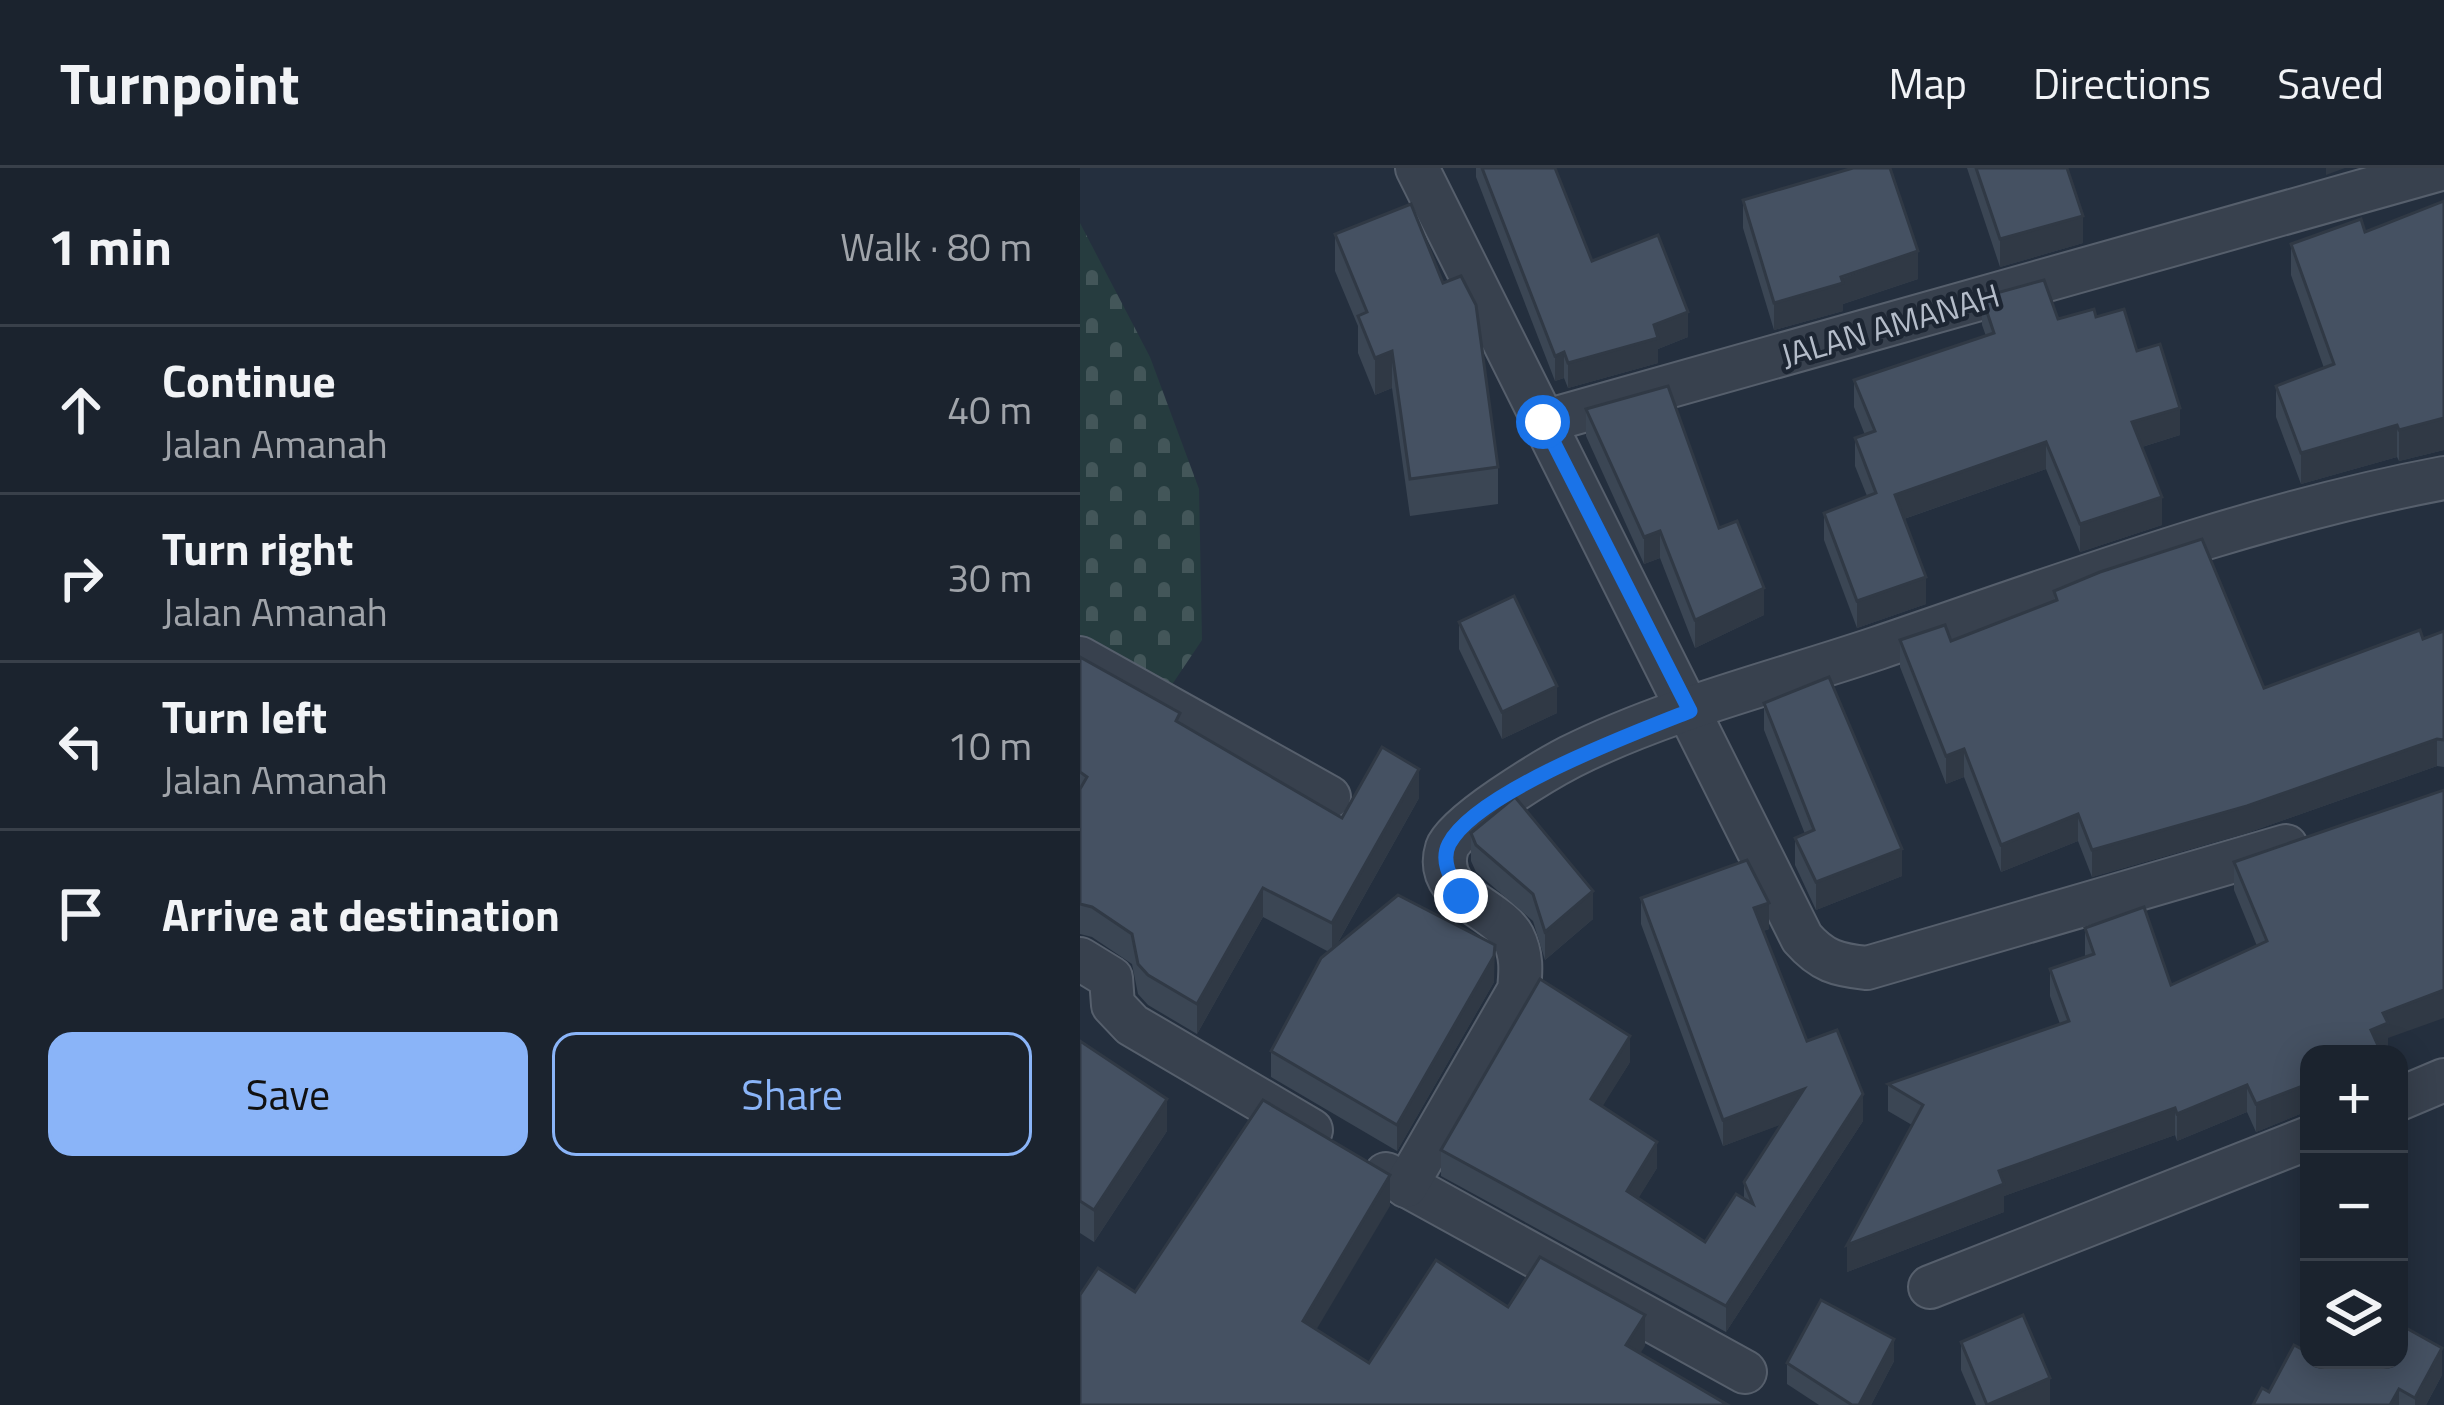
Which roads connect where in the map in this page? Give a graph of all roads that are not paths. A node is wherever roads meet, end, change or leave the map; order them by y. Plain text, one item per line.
1 (1418, 168) edge
2 (2444, 169) edge
3 (1543, 422) junction
4 (2444, 478) edge
5 (1080, 658) edge
6 (1690, 711) junction
7 (1330, 797) dead end
8 (2318, 835) edge
9 (1080, 959) edge
10 (2444, 1080) edge
11 (2408, 1096) edge
12 (2300, 1142) edge
13 (1406, 1186) junction
14 (1930, 1287) dead end
15 (1745, 1372) dead end

1 - 3 street
2 - 3 street, JALAN AMANAH
3 - 6 street
4 - 6 street
5 - 7 street
6 - 8 street
6 - 13 street
9 - 13 street
10 - 11 street
12 - 14 street
13 - 15 street

